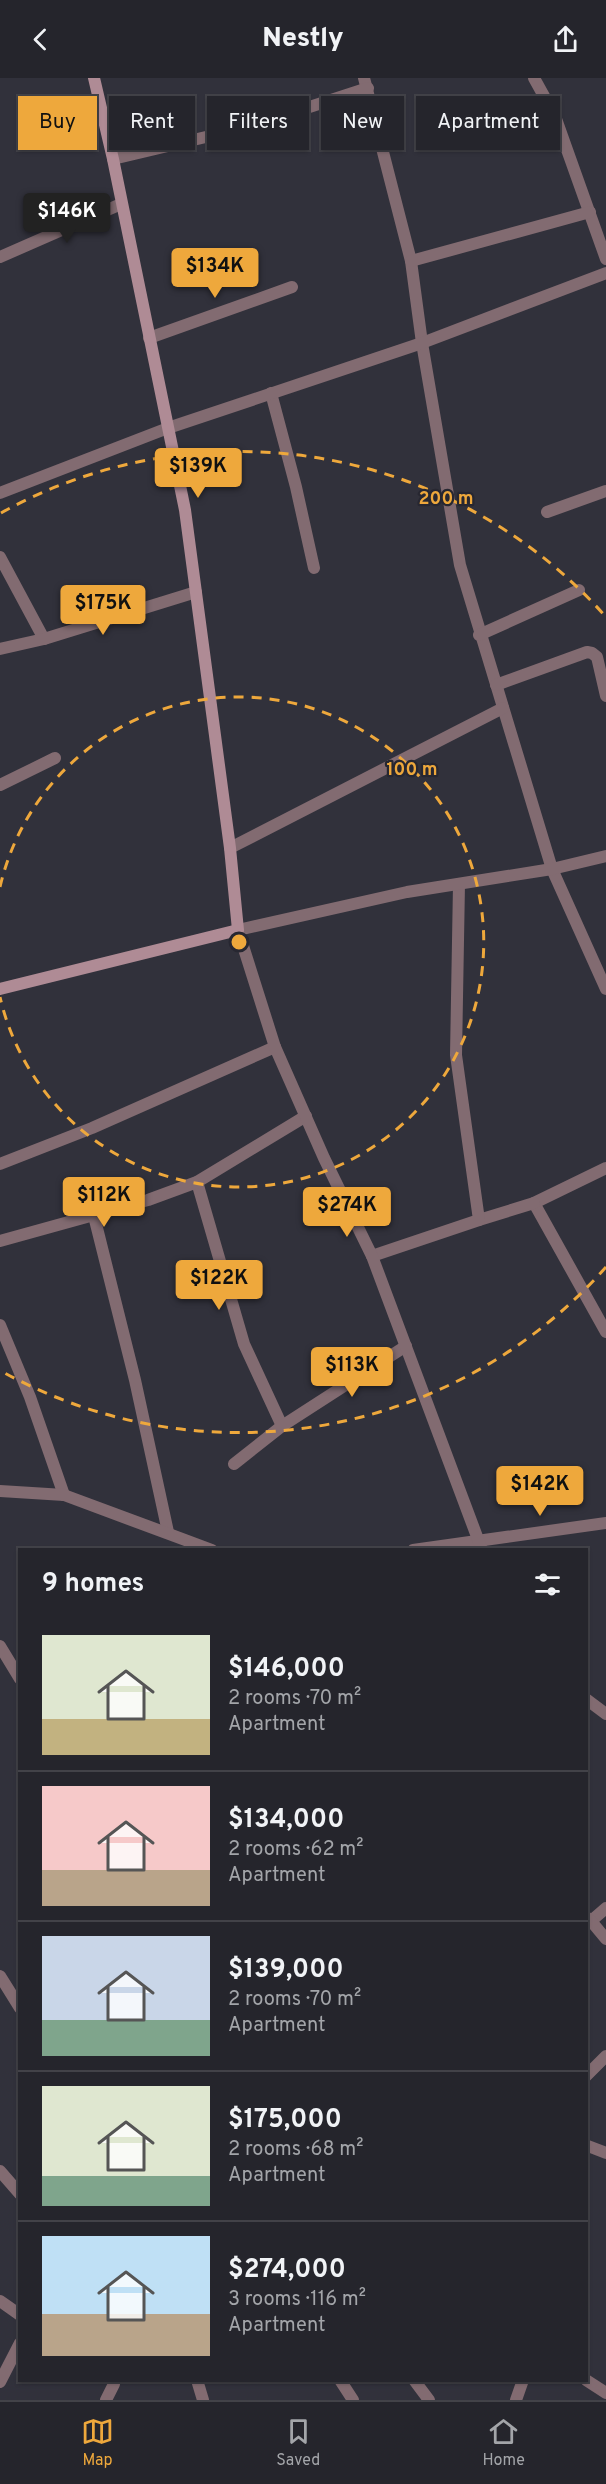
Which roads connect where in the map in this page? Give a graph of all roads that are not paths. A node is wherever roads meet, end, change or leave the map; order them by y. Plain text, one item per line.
1 (94, 78) edge
2 (534, 78) edge
3 (366, 83) edge
4 (113, 159) junction
5 (121, 204) junction
6 (590, 212) junction
7 (1, 253) edge
8 (606, 260) edge
9 (411, 261) junction
10 (606, 273) edge
11 (292, 287) dead end
12 (149, 338) junction
13 (422, 343) junction
14 (271, 393) junction
15 (168, 428) junction
16 (606, 492) edge
17 (0, 494) edge
18 (547, 512) dead end
19 (0, 556) edge
20 (314, 568) dead end
21 (579, 590) dead end
22 (196, 592) junction
23 (479, 635) junction
24 (44, 639) junction
25 (0, 649) edge
26 (496, 685) junction
27 (606, 696) edge
28 (503, 708) junction
29 (55, 758) dead end
30 (0, 785) edge
31 (230, 848) junction
32 (606, 856) edge
33 (552, 869) junction
34 (459, 884) junction
35 (237, 930) junction
36 (0, 989) edge
37 (606, 989) edge
38 (275, 1047) junction
39 (306, 1116) junction
40 (0, 1164) edge
41 (606, 1168) edge
42 (197, 1182) junction
43 (534, 1203) junction
44 (94, 1216) junction
45 (479, 1220) junction
46 (0, 1241) edge
47 (372, 1256) junction
48 (0, 1325) edge
49 (606, 1332) edge
50 (406, 1346) junction
51 (282, 1426) junction
52 (234, 1464) dead end
53 (0, 1491) edge
54 (63, 1495) junction
55 (606, 1522) edge
56 (168, 1532) junction
57 (480, 1545) edge
58 (207, 1548) edge
59 (440, 1548) edge
60 (0, 1646) edge
61 (18, 1676) edge
62 (588, 1700) edge
63 (606, 1714) edge
64 (606, 1908) edge
65 (589, 1919) edge
66 (606, 1939) edge
67 (0, 1976) edge
68 (18, 2005) edge
69 (606, 2056) edge
70 (588, 2074) edge
71 (588, 2146) edge
72 (606, 2153) edge
73 (0, 2171) edge
74 (18, 2192) edge
75 (0, 2301) edge
76 (18, 2314) edge
77 (18, 2347) edge
78 (588, 2381) edge
79 (0, 2382) edge
80 (113, 2382) edge
81 (198, 2382) edge
82 (341, 2382) edge
83 (416, 2382) edge
84 (522, 2382) edge
85 (606, 2393) edge
86 (106, 2400) edge
87 (203, 2400) edge
88 (353, 2400) edge
89 (429, 2400) edge
90 (516, 2400) edge

1 - 4 street
2 - 6 street
3 - 4 street
3 - 9 street
4 - 5 street
5 - 7 street
5 - 12 street
6 - 8 street
6 - 9 street
9 - 13 street
10 - 13 street
11 - 12 street
12 - 15 street
13 - 14 street
13 - 23 street
14 - 15 street
14 - 20 street
15 - 17 street
15 - 22 street
16 - 18 street
19 - 24 street
21 - 23 street
22 - 24 street
22 - 31 street
23 - 26 street
24 - 25 street
26 - 27 street
26 - 28 street
28 - 31 street
28 - 33 street
29 - 30 street
31 - 35 street
32 - 33 street
33 - 34 street
33 - 37 street
34 - 35 street
34 - 45 street
35 - 36 street
35 - 38 street
38 - 39 street
38 - 40 street
39 - 42 street
39 - 47 street
41 - 43 street
42 - 44 street
42 - 51 street
43 - 45 street
43 - 49 street
44 - 46 street
44 - 56 street
45 - 47 street
47 - 50 street
48 - 54 street
50 - 51 street
50 - 57 street
51 - 52 street
53 - 54 street
54 - 56 street
55 - 57 street
56 - 58 street
57 - 59 street
60 - 61 street
62 - 63 street
64 - 65 street
65 - 66 street
67 - 68 street
69 - 70 street
71 - 72 street
73 - 74 street
75 - 76 street
77 - 79 street
78 - 85 street
80 - 86 street
81 - 87 street
82 - 88 street
83 - 89 street
84 - 90 street

